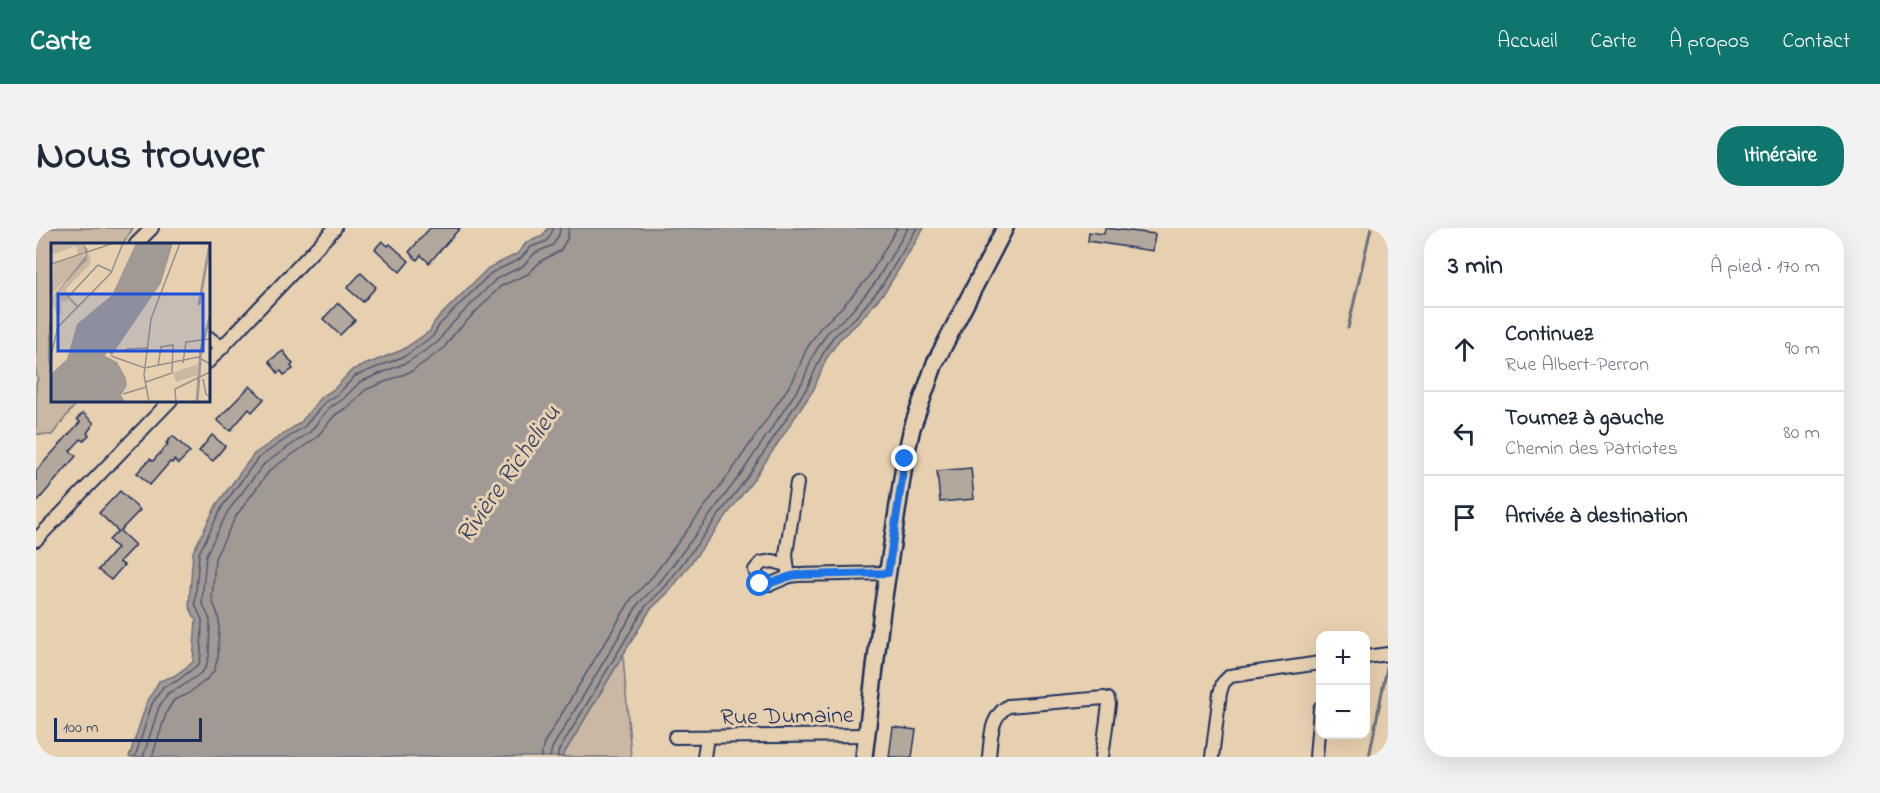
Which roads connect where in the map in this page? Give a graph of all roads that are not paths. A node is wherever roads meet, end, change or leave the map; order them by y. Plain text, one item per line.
1 (152, 228) edge
2 (335, 228) edge
3 (1005, 228) edge
4 (137, 243) edge
5 (210, 339) edge
6 (222, 348) junction
7 (210, 360) edge
8 (169, 402) edge
9 (797, 483) dead end
10 (36, 538) edge
11 (888, 573) junction
12 (1388, 654) edge
13 (1370, 656) edge
14 (1316, 664) edge
15 (867, 735) junction
16 (675, 737) dead end
17 (707, 737) junction
18 (1317, 739) edge
19 (704, 757) edge
20 (864, 757) edge
21 (989, 757) edge
22 (1102, 757) edge
23 (1212, 757) edge
24 (1316, 757) edge

1 - 4 street
2 - 6 street
3 - 11 main road
5 - 6 street
6 - 7 street
8 - 10 street
9 - 11 street
11 - 15 main road
12 - 13 street
14 - 23 street
15 - 17 street, Rue Dumaine
15 - 20 main road
16 - 17 street, Rue Dumaine
17 - 19 street, Rue Dumaine
18 - 24 street
21 - 22 street

